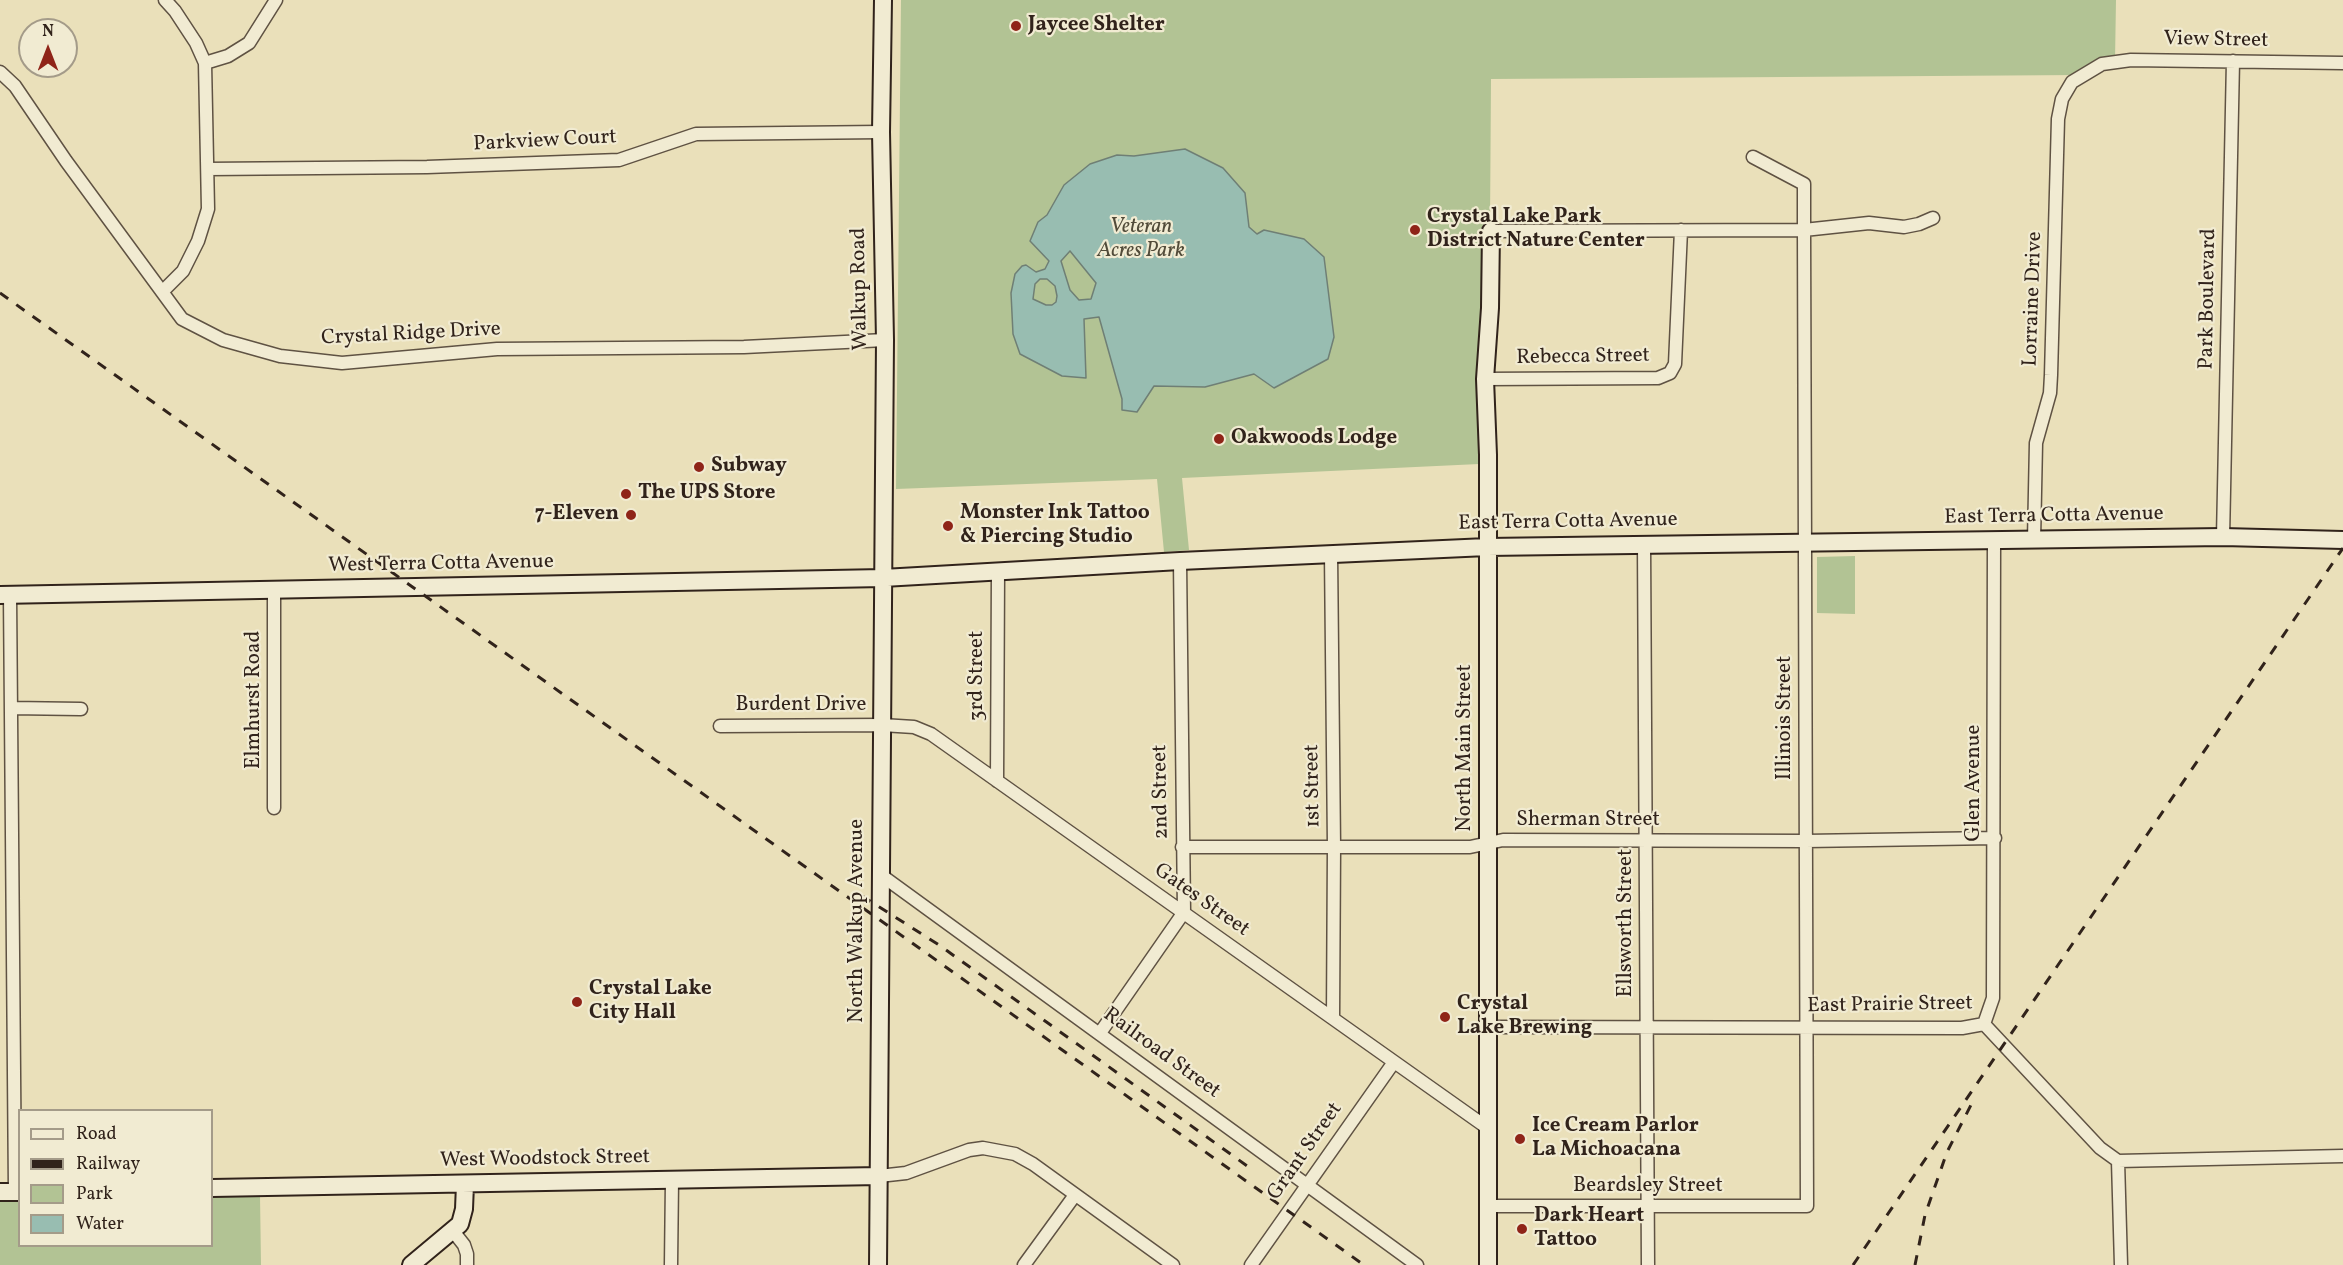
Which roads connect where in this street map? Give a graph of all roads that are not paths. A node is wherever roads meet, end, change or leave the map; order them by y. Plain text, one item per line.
1 (165, 0) edge
2 (276, 0) edge
3 (883, 0) edge
4 (2233, 61) junction
5 (205, 63) junction
6 (2343, 63) edge
7 (2089, 70) joint
8 (0, 72) edge
9 (881, 132) junction
10 (1753, 157) dead end
11 (208, 170) junction
12 (1933, 218) dead end
13 (1681, 230) junction
14 (1804, 230) junction
15 (1491, 231) joint
16 (163, 291) junction
17 (885, 340) junction
18 (1485, 379) junction
19 (2343, 532) edge
20 (2223, 537) junction
21 (2255, 537) junction
22 (1994, 540) junction
23 (2034, 540) junction
24 (2343, 540) edge
25 (1805, 542) junction
26 (1644, 544) junction
27 (1487, 547) junction
28 (1331, 553) junction
29 (1180, 561) junction
30 (998, 572) junction
31 (883, 578) junction
32 (274, 591) junction
33 (5, 595) edge
34 (11, 708) junction
35 (81, 709) dead end
36 (882, 725) junction
37 (720, 726) dead end
38 (997, 781) junction
39 (274, 808) dead end
40 (1995, 838) junction
41 (1646, 841) junction
42 (1806, 841) junction
43 (1488, 844) junction
44 (1182, 847) junction
45 (1334, 847) junction
46 (881, 875) junction
47 (1184, 912) junction
48 (1333, 1018) junction
49 (1984, 1024) junction
50 (1807, 1027) junction
51 (1489, 1028) junction
52 (1647, 1028) junction
53 (1100, 1033) junction
54 (1394, 1062) junction
55 (1489, 1129) junction
56 (2343, 1155) edge
57 (2118, 1161) junction
58 (879, 1176) junction
59 (672, 1180) junction
60 (465, 1184) junction
61 (1308, 1185) junction
62 (213, 1188) edge
63 (11, 1192) edge
64 (1075, 1195) junction
65 (1488, 1206) junction
66 (1647, 1206) junction
67 (1808, 1206) joint
68 (453, 1231) junction
69 (411, 1265) edge
70 (467, 1265) edge
71 (671, 1265) edge
72 (878, 1265) edge
73 (1024, 1265) edge
74 (1173, 1265) edge
75 (1251, 1265) edge
76 (1418, 1265) edge
77 (1488, 1265) edge
78 (1648, 1265) edge
79 (2121, 1265) edge

1 - 5 street
2 - 5 street
3 - 9 street, Walkup Road
4 - 6 street, View Street
4 - 7 street, View Street
4 - 20 street, Park Boulevard
5 - 11 street
7 - 23 street, Lorraine Drive
8 - 16 street, Crystal Ridge Drive
9 - 11 street, Parkview Court
9 - 17 street, Walkup Road
10 - 14 street, Illinois Street
11 - 16 street
12 - 14 street
13 - 14 street
13 - 15 street
13 - 18 street, Rebecca Street
14 - 25 street, Illinois Street
15 - 18 street, North Main Street
16 - 17 street, Crystal Ridge Drive
17 - 31 street, Walkup Road
18 - 27 street, North Main Street
19 - 21 street, East Terra Cotta Avenue
20 - 21 street, East Terra Cotta Avenue
20 - 23 street, East Terra Cotta Avenue
21 - 24 street, East Terra Cotta Avenue
22 - 23 street, East Terra Cotta Avenue
22 - 25 street, East Terra Cotta Avenue
22 - 40 street, Glen Avenue
25 - 26 street, East Terra Cotta Avenue
25 - 42 street, Illinois Street
26 - 27 street, East Terra Cotta Avenue
26 - 41 street, Ellsworth Street
27 - 28 street, East Terra Cotta Avenue
27 - 43 street, North Main Street
28 - 29 street, East Terra Cotta Avenue
28 - 45 street, 1st Street
29 - 30 street, East Terra Cotta Avenue
29 - 44 street, 2nd Street
30 - 31 street, East Terra Cotta Avenue
30 - 38 street, 3rd Street
31 - 32 street, West Terra Cotta Avenue
31 - 36 street, North Walkup Avenue
32 - 33 street, West Terra Cotta Avenue
32 - 39 street, Elmhurst Road
33 - 34 street
34 - 35 street
34 - 63 street
36 - 37 street, Burdent Drive
36 - 38 street, Gates Street
36 - 46 street, North Walkup Avenue
38 - 47 street, Gates Street
40 - 42 street, Sherman Street
40 - 49 street, Glen Avenue
41 - 42 street, Sherman Street
41 - 43 street, Sherman Street
41 - 52 street, Ellsworth Street
42 - 50 street, Illinois Street
43 - 45 street, Sherman Street
43 - 51 street, North Main Street
44 - 45 street, Sherman Street
44 - 47 street, 2nd Street
45 - 48 street, 1st Street
46 - 53 street, Railroad Street
46 - 58 street, North Walkup Avenue
47 - 48 street, Gates Street
47 - 53 street
48 - 54 street, Gates Street
49 - 50 street, East Prairie Street
49 - 57 street, East Prairie Street
50 - 52 street, East Prairie Street
50 - 67 street, Illinois Street
51 - 52 street, East Prairie Street
51 - 55 street, North Main Street
52 - 66 street, Ellsworth Street
53 - 61 street, Railroad Street
54 - 55 street, Gates Street
54 - 61 street, Grant Street
55 - 65 street, North Main Street
56 - 57 street
57 - 79 street
58 - 59 street, West Woodstock Street
58 - 64 street
58 - 72 street, North Walkup Avenue
59 - 60 street, West Woodstock Street
59 - 71 street
60 - 62 street, West Woodstock Street
60 - 68 street
61 - 75 street, Grant Street
61 - 76 street, Railroad Street
64 - 73 street
64 - 74 street
65 - 66 street, Beardsley Street
65 - 77 street, North Main Street
66 - 67 street, Beardsley Street
66 - 78 street, Ellsworth Street
68 - 69 street
68 - 70 street

